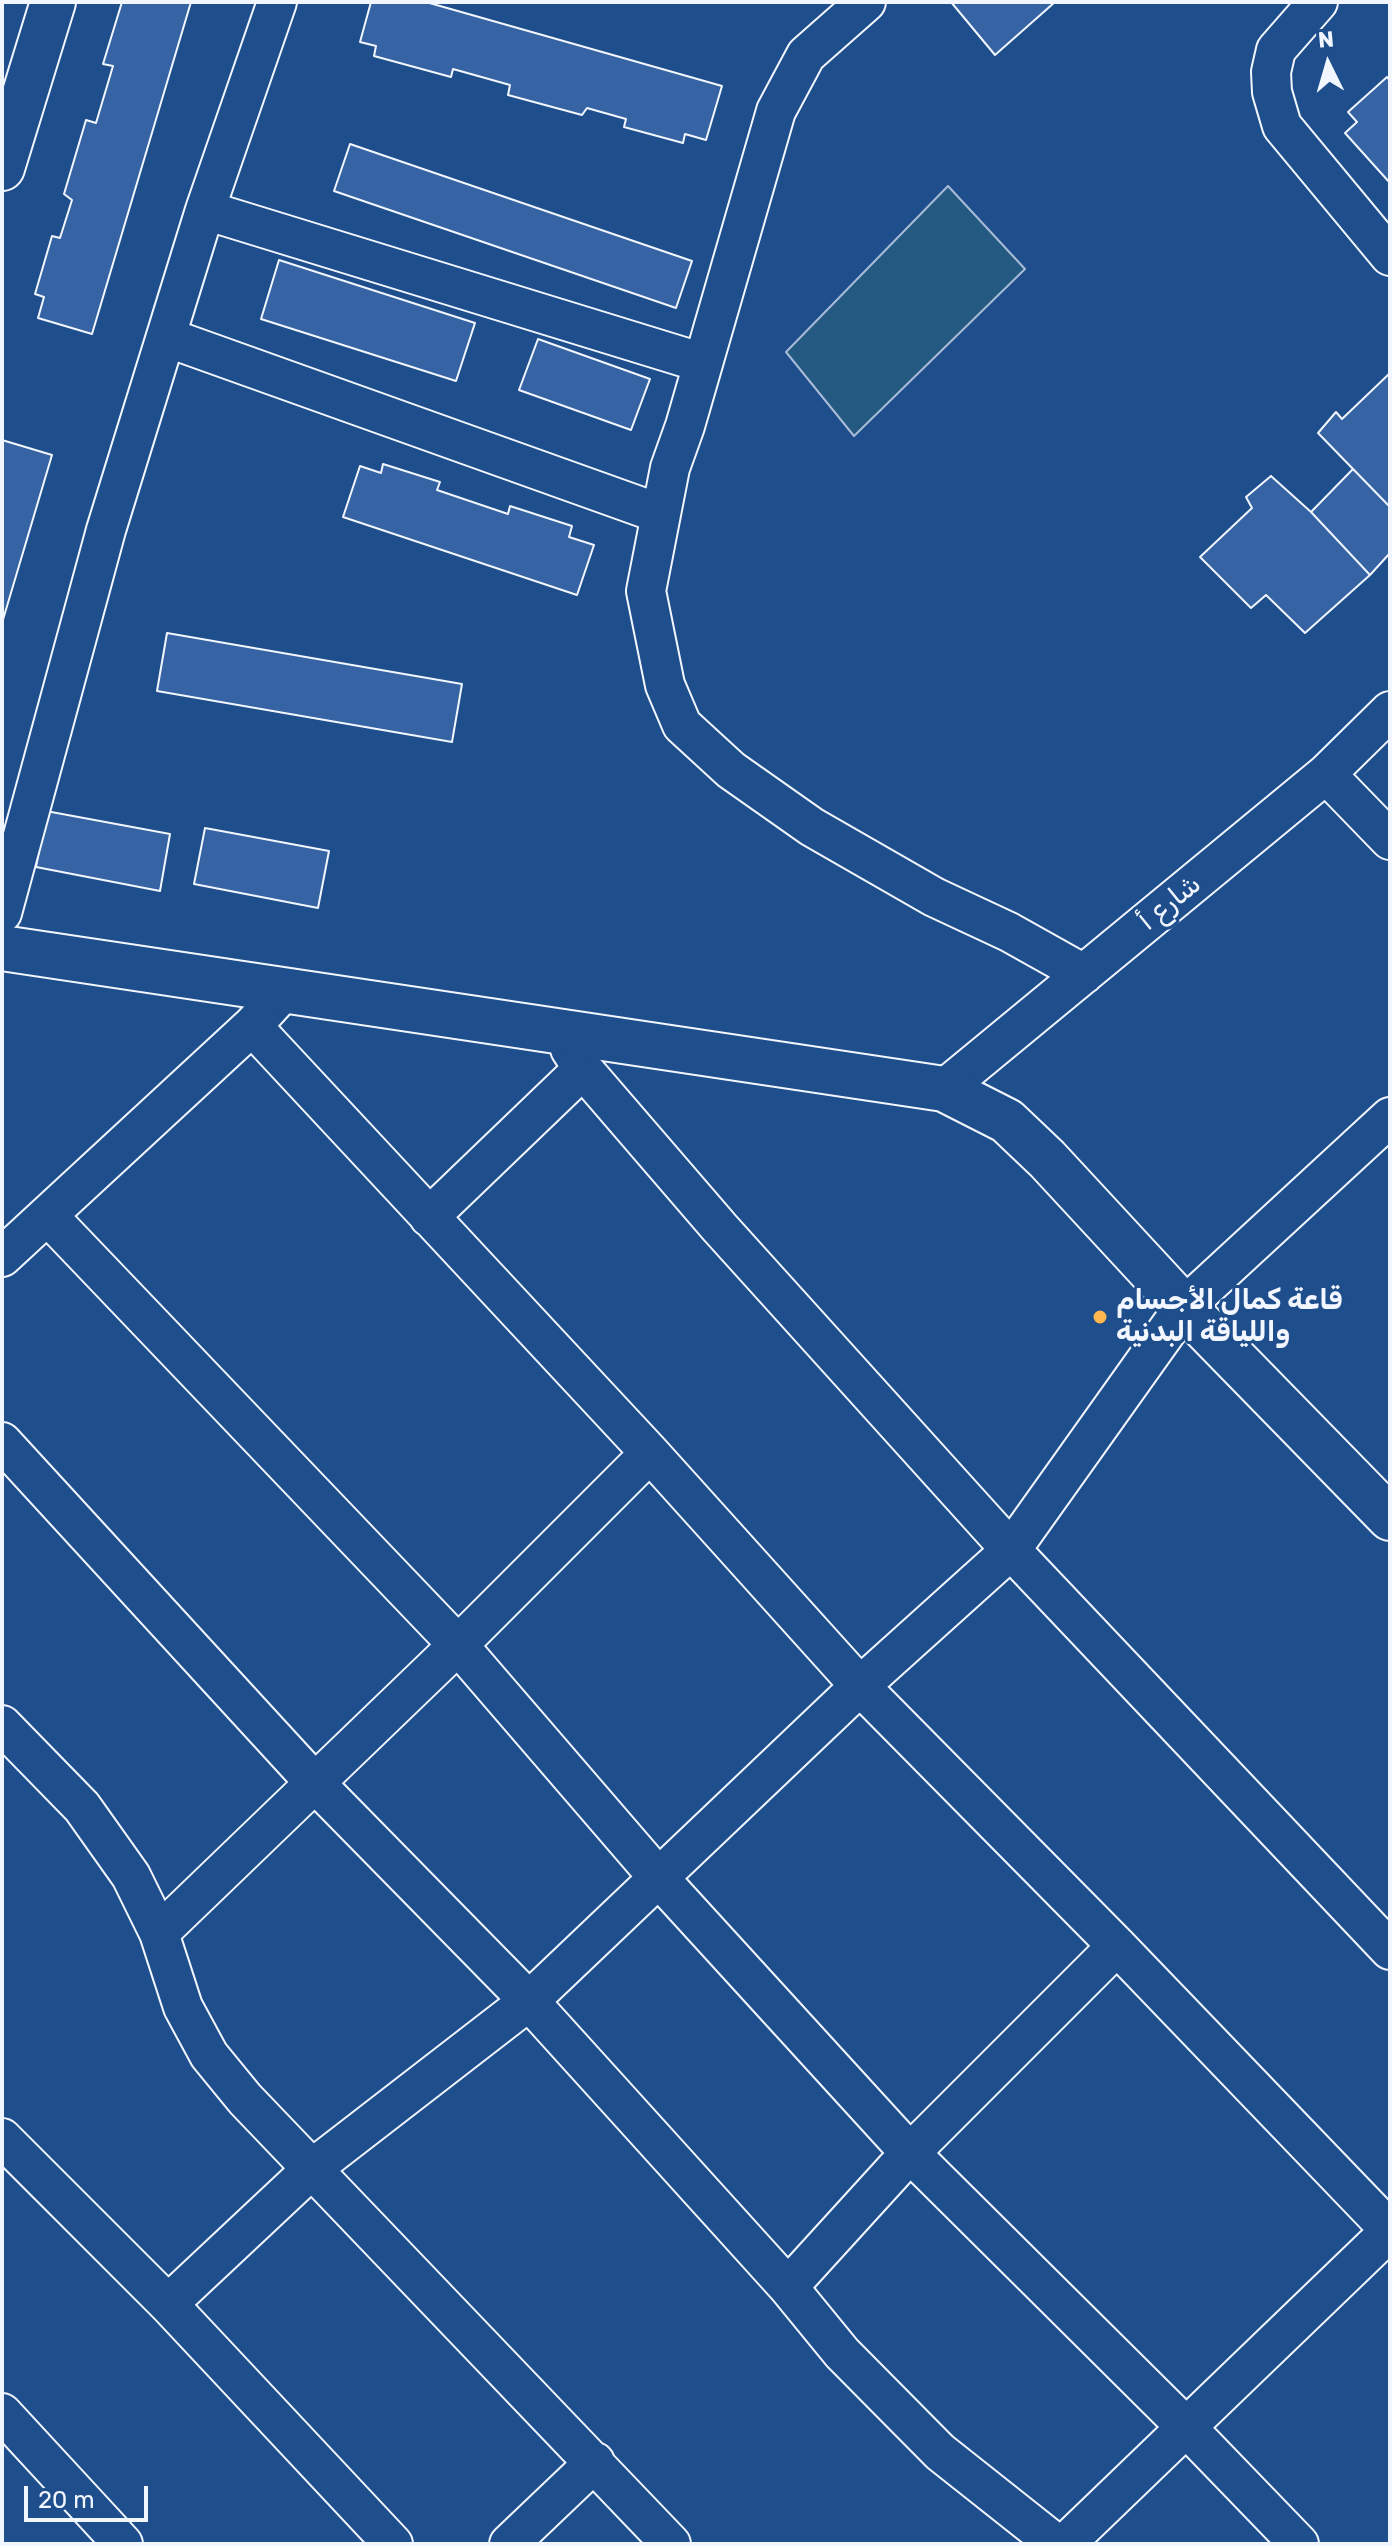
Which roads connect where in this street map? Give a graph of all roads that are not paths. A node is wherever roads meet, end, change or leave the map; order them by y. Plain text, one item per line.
1 (53, 2) edge
2 (277, 2) edge
3 (866, 2) edge
4 (1318, 2) edge
5 (2, 168) edge
6 (205, 210) junction
7 (1390, 256) edge
8 (166, 337) junction
9 (703, 363) junction
10 (661, 514) junction
11 (1390, 711) edge
12 (1326, 774) junction
13 (1390, 840) edge
14 (2, 913) edge
15 (2, 948) edge
16 (1084, 974) junction
17 (286, 989) junction
18 (252, 1026) junction
19 (558, 1030) junction
20 (583, 1069) junction
21 (944, 1089) junction
22 (1390, 1117) edge
23 (48, 1216) junction
24 (429, 1217) junction
25 (2, 1257) edge
26 (1184, 1307) junction
27 (2, 1442) edge
28 (650, 1453) junction
29 (1390, 1518) edge
30 (1011, 1550) junction
31 (458, 1645) junction
32 (860, 1686) junction
33 (2, 1725) edge
34 (315, 1783) junction
35 (658, 1877) junction
36 (159, 1933) junction
37 (1117, 1946) junction
38 (1390, 1950) edge
39 (529, 2001) junction
40 (2, 2138) edge
41 (910, 2153) junction
42 (313, 2168) junction
43 (1390, 2231) edge
44 (788, 2287) junction
45 (168, 2304) junction
46 (2, 2413) edge
47 (1186, 2427) junction
48 (595, 2462) junction
49 (123, 2544) edge
50 (393, 2544) edge
51 (509, 2544) edge
52 (671, 2544) edge
53 (1056, 2544) edge
54 (1065, 2544) edge
55 (1299, 2544) edge

1 - 5 main road
2 - 6 street
3 - 9 street
4 - 7 street
6 - 8 street
6 - 9 street
8 - 10 street
8 - 14 street
9 - 10 street
10 - 16 street
11 - 12 street, شارع أ
12 - 13 street
12 - 16 street, شارع أ
15 - 17 main road
16 - 21 street, شارع أ
17 - 18 street
17 - 19 main road
18 - 23 street
18 - 24 street
19 - 20 street
19 - 21 main road
20 - 24 street
20 - 30 street
21 - 26 main road
22 - 26 street
23 - 25 street
23 - 31 street
24 - 28 street
26 - 29 main road
26 - 30 street
27 - 34 street
28 - 31 street
28 - 32 street
30 - 32 street
30 - 38 street
31 - 34 street
31 - 35 street
32 - 35 street
32 - 37 street
33 - 36 street
34 - 36 street
34 - 39 street
35 - 39 street
35 - 41 street
36 - 42 street
37 - 41 street
37 - 43 street
39 - 42 street
39 - 44 street
40 - 45 street
41 - 44 street
41 - 47 street
42 - 45 street
42 - 48 street
43 - 47 street
44 - 53 street
45 - 50 street
46 - 49 street
47 - 54 street
47 - 55 street
48 - 51 street
48 - 52 street

